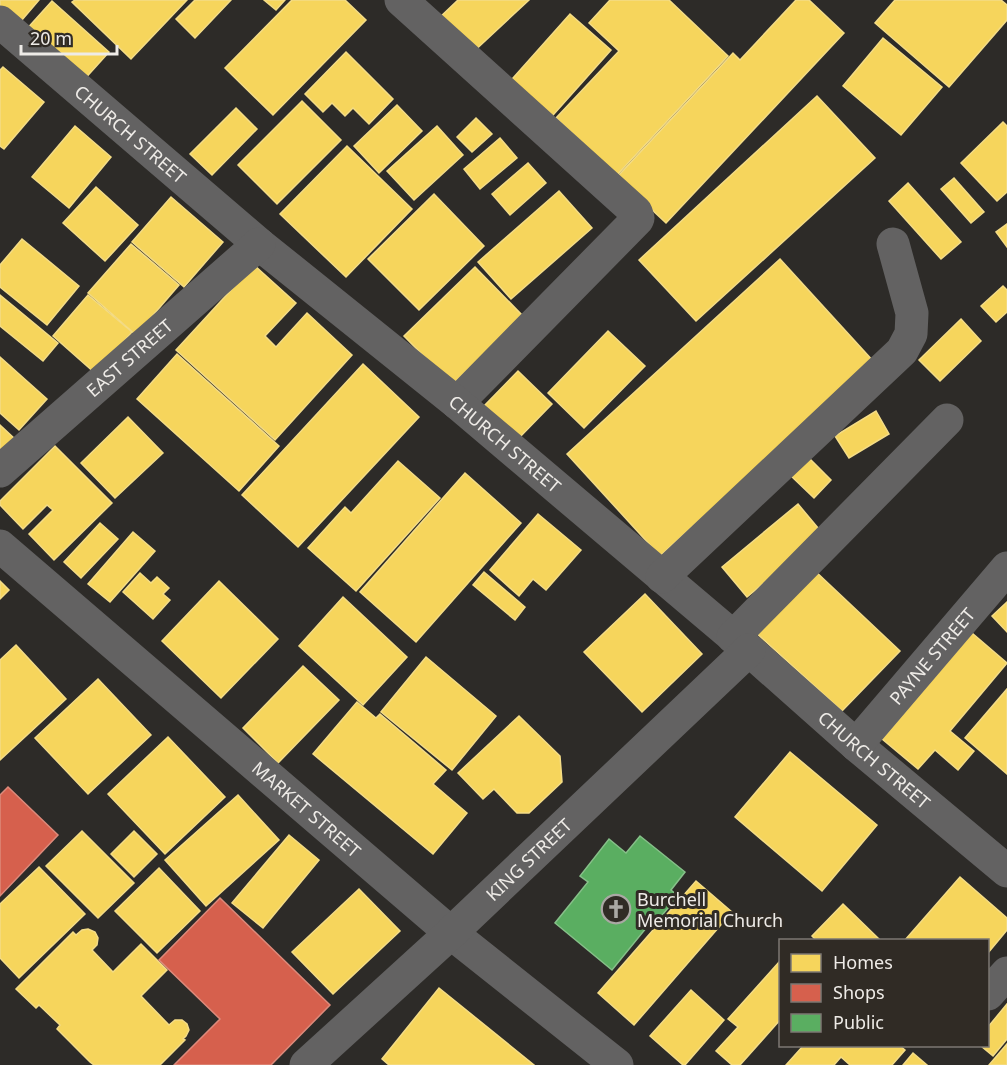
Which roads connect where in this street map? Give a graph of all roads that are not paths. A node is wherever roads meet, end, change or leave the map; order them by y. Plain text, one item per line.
1 (401, 0) edge
2 (0, 22) edge
3 (259, 244) junction
4 (893, 244) dead end
5 (457, 403) junction
6 (947, 420) dead end
7 (0, 471) edge
8 (0, 546) edge
9 (1007, 568) edge
10 (662, 577) junction
11 (741, 643) junction
12 (856, 745) junction
13 (1007, 872) edge
14 (450, 933) junction
15 (1007, 973) edge
16 (989, 992) edge
17 (323, 1060) edge
18 (617, 1065) edge

1 - 5 street
2 - 3 street, CHURCH STREET
3 - 5 street, CHURCH STREET
3 - 7 street, EAST STREET
4 - 10 street
5 - 10 street, CHURCH STREET
6 - 11 street, KING STREET
8 - 14 street, MARKET STREET
9 - 12 street, PAYNE STREET
10 - 11 street, CHURCH STREET
11 - 12 street, CHURCH STREET
11 - 14 street, KING STREET
12 - 13 street, CHURCH STREET
14 - 17 street, KING STREET
14 - 18 street, MARKET STREET
15 - 16 street

